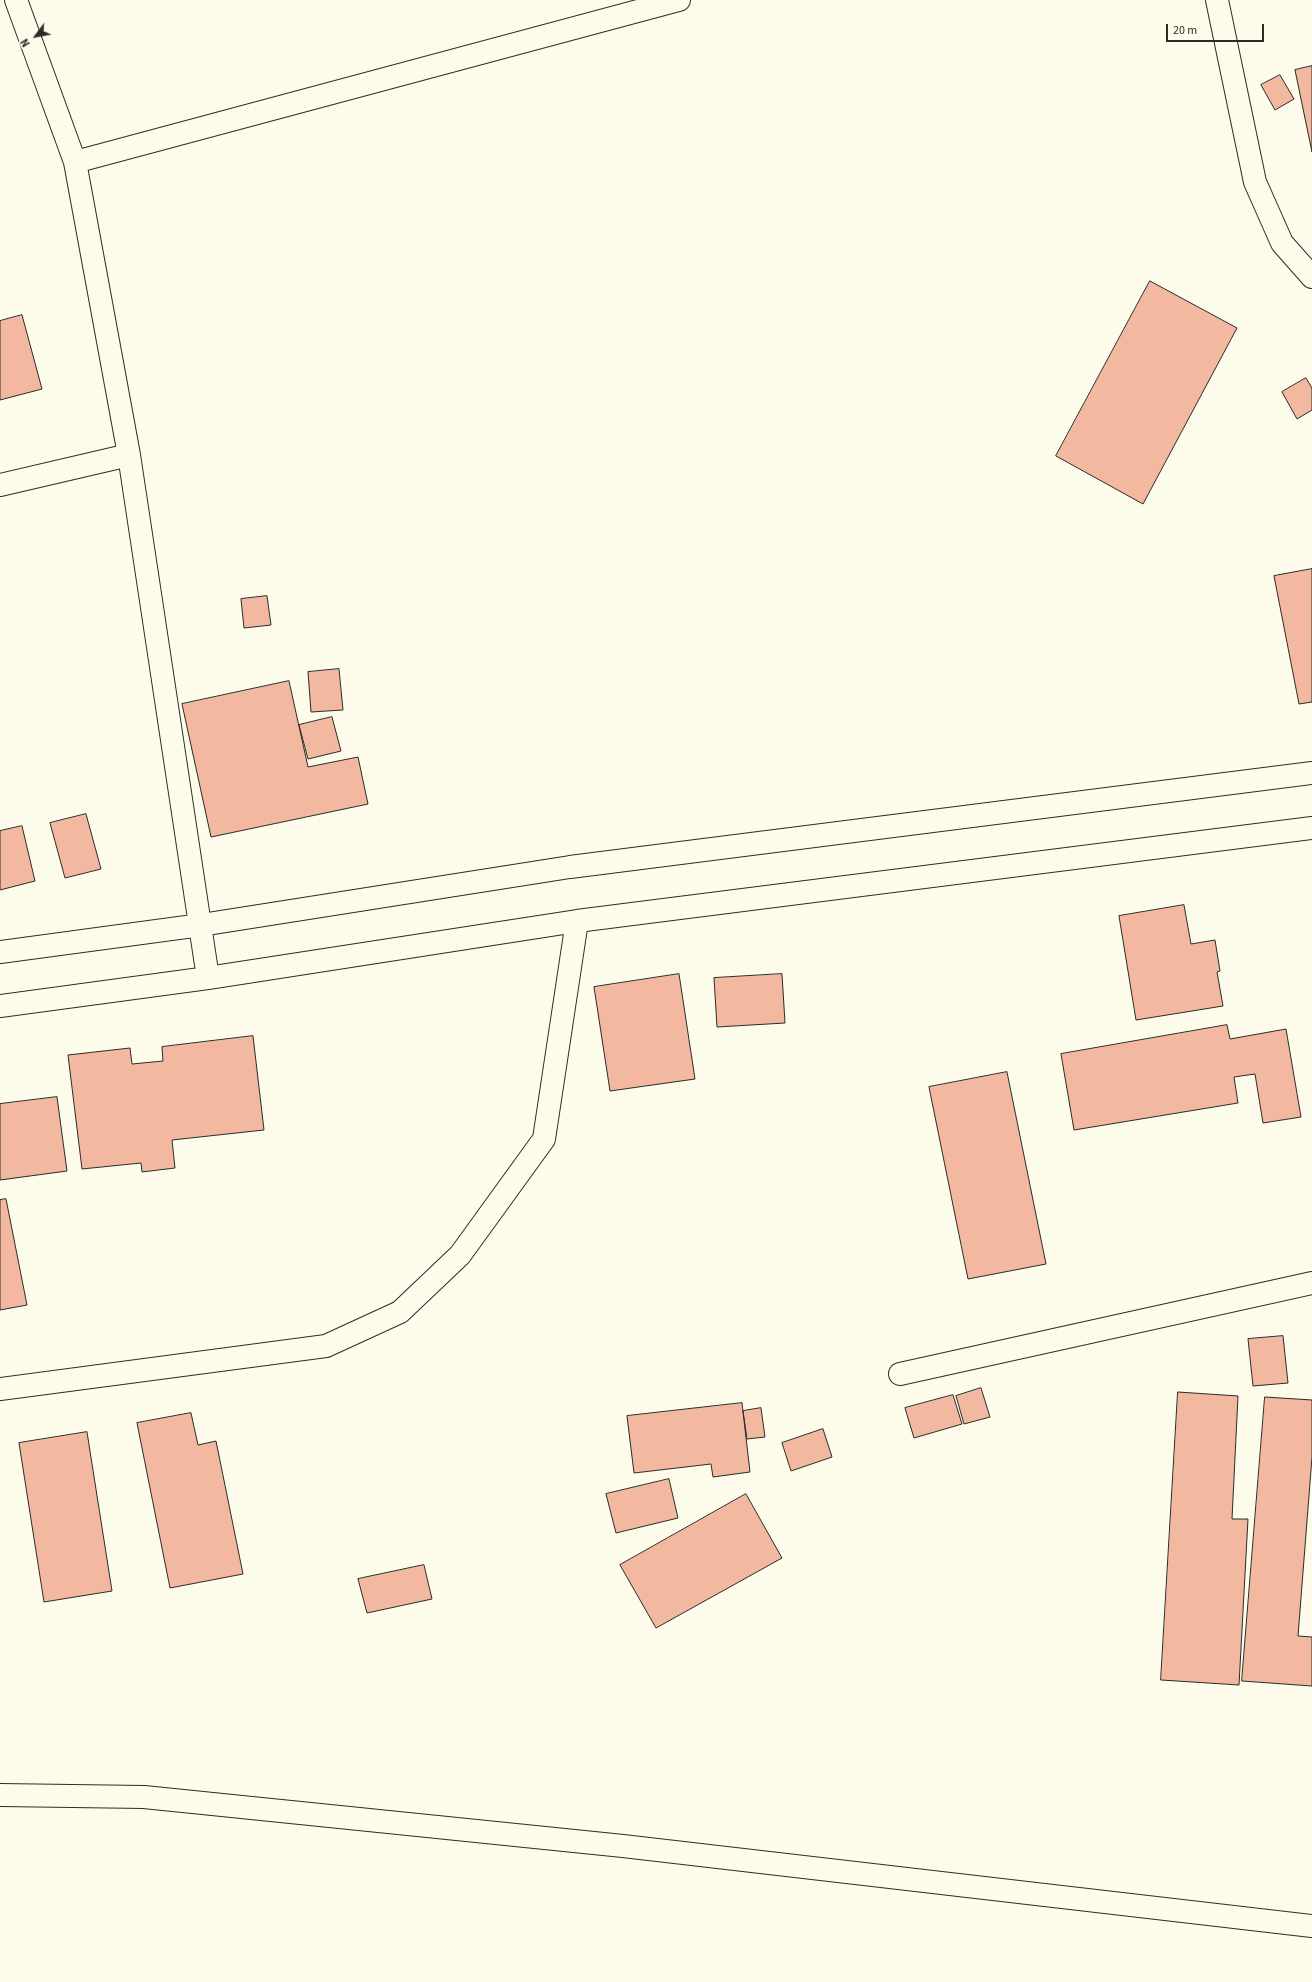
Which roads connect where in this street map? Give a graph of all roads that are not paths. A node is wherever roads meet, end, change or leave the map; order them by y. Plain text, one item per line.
1 (16, 0) edge
2 (679, 0) edge
3 (1217, 0) edge
4 (74, 162) junction
5 (1312, 277) edge
6 (129, 455) junction
7 (0, 484) edge
8 (1311, 777) edge
9 (1312, 828) edge
10 (577, 921) junction
11 (201, 925) junction
12 (0, 952) edge
13 (208, 978) junction
14 (0, 1006) edge
15 (1312, 1283) edge
16 (900, 1374) dead end
17 (0, 1389) edge
18 (0, 1795) edge
19 (1312, 1926) edge

1 - 4 street
2 - 4 street
3 - 5 street
4 - 6 street
6 - 7 street
6 - 11 street
8 - 11 street
9 - 10 street
10 - 13 street
10 - 17 street
11 - 12 street
11 - 13 street
13 - 14 street
15 - 16 street
18 - 19 street

